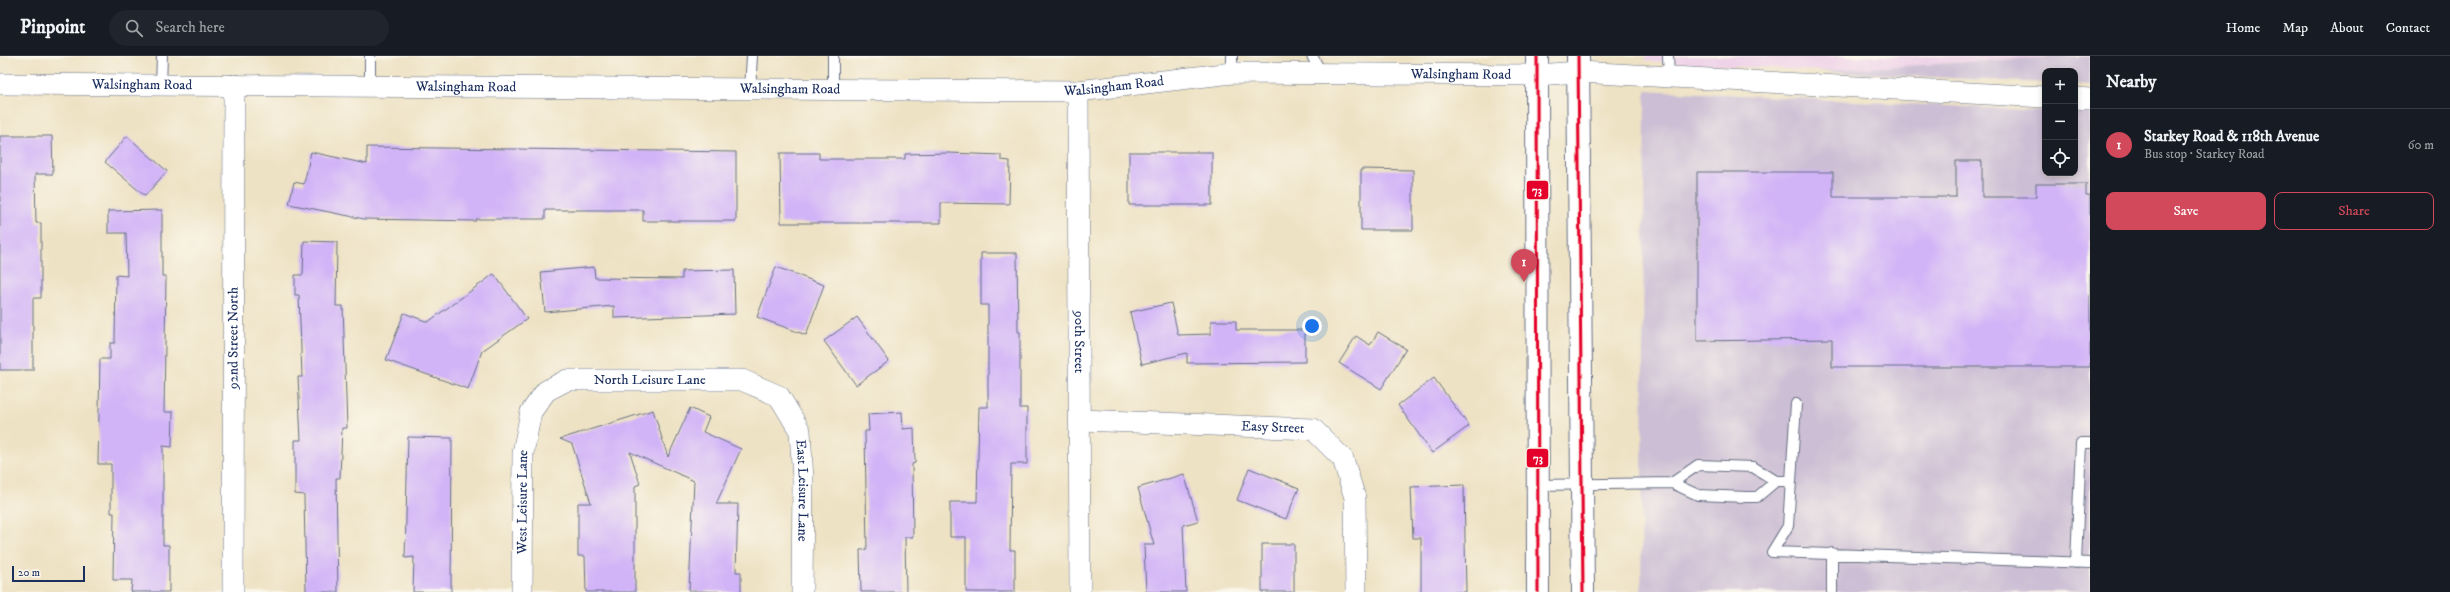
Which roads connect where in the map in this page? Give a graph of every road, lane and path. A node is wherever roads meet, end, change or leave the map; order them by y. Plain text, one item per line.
1 (162, 56) edge
2 (370, 56) edge
3 (752, 56) edge
4 (833, 56) edge
5 (1668, 56) edge
6 (1232, 64) edge
7 (1316, 64) edge
8 (1578, 64) edge
9 (1537, 65) edge
10 (1669, 77) junction
11 (0, 84) edge
12 (234, 85) junction
13 (161, 86) junction
14 (370, 86) junction
15 (750, 90) junction
16 (833, 90) junction
17 (1078, 91) junction
18 (2042, 97) edge
19 (2078, 98) edge
20 (2090, 99) edge
21 (779, 396) joint
22 (1796, 404) dead end
23 (530, 412) joint
24 (1080, 420) junction
25 (2090, 443) edge
26 (1776, 481) junction
27 (1790, 481) junction
28 (1672, 483) junction
29 (1583, 484) junction
30 (1538, 485) junction
31 (1832, 553) junction
32 (2076, 562) junction
33 (2090, 563) edge
34 (233, 592) edge
35 (522, 592) edge
36 (802, 592) edge
37 (1080, 592) edge
38 (1356, 592) edge
39 (1538, 592) edge
40 (1584, 592) edge
41 (1832, 592) edge

1 - 13 lane
2 - 14 lane
3 - 15 lane
4 - 16 lane
5 - 10 lane
6 - 7 street, Walsingham Road
6 - 17 street, Walsingham Road
7 - 9 street, Walsingham Road
8 - 9 street, Walsingham Road
8 - 10 street, Walsingham Road
8 - 29 main road
9 - 30 main road
10 - 18 street, Walsingham Road
11 - 13 street, Walsingham Road
12 - 13 street, Walsingham Road
12 - 14 street, Walsingham Road
12 - 34 street, 92nd Street North
14 - 15 street, Walsingham Road
15 - 16 street, Walsingham Road
16 - 17 street, Walsingham Road
17 - 24 street, 90th Street
19 - 20 street
21 - 23 street, North Leisure Lane
21 - 36 street, East Leisure Lane
22 - 27 lane
23 - 35 street, West Leisure Lane
24 - 37 street, 90th Street
24 - 38 street, Easy Street
25 - 32 lane
26 - 27 lane
26 - 28 lane
26 - 28 lane
27 - 31 lane
28 - 29 lane
29 - 30 lane
29 - 40 main road
30 - 39 main road
31 - 32 lane
31 - 41 lane
32 - 33 lane

